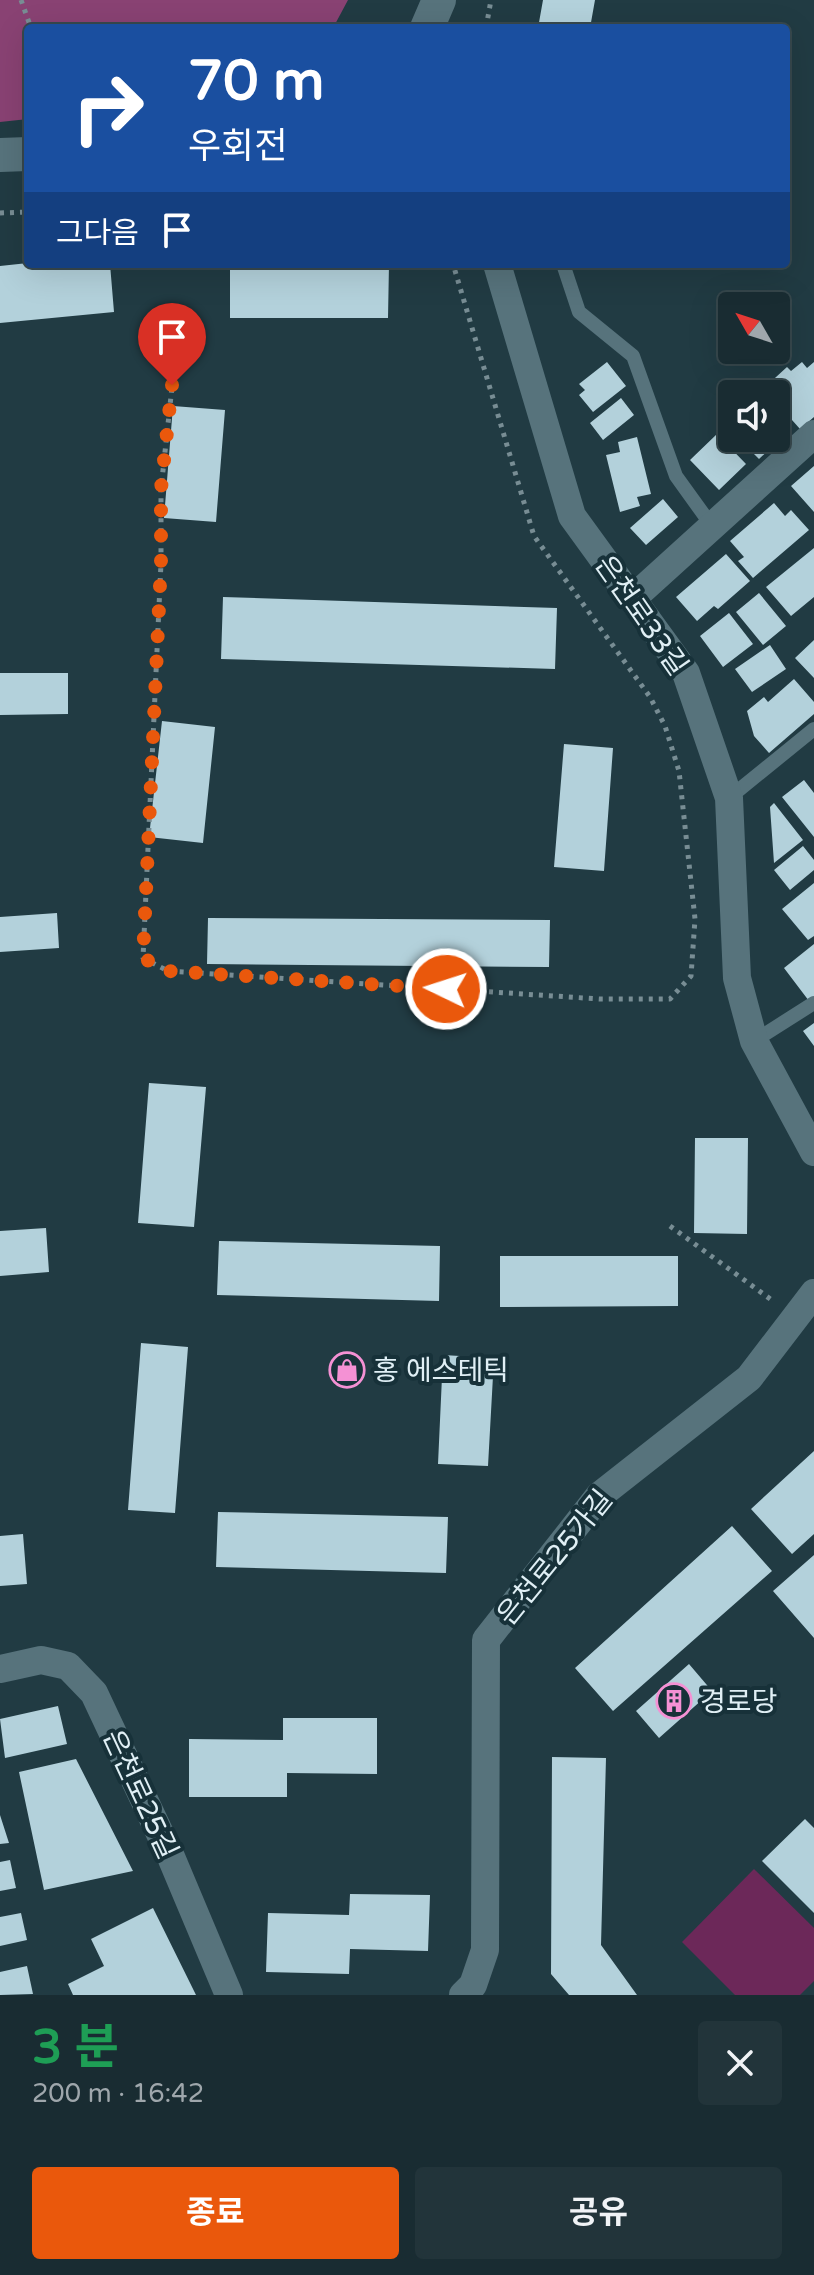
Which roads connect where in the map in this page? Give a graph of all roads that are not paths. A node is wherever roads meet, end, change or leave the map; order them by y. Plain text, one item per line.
1 (439, 0) edge
2 (429, 24) edge
3 (24, 154) edge
4 (0, 155) edge
5 (498, 268) edge
6 (564, 268) edge
7 (814, 434) edge
8 (712, 526) junction
9 (632, 599) junction
10 (814, 729) edge
11 (729, 798) junction
12 (814, 1003) edge
13 (754, 1041) junction
14 (814, 1152) edge
15 (814, 1293) edge
16 (0, 1669) edge
17 (229, 1995) edge
18 (463, 1995) edge

1 - 2 street
3 - 4 street
5 - 9 street, 은천로33길
6 - 8 lane
7 - 8 street
8 - 9 street
9 - 11 street, 은천로33길
10 - 11 lane
11 - 13 street, 은천로33길
12 - 13 lane
13 - 14 street
15 - 18 street, 은천로25가길
16 - 17 street, 은천로25길

